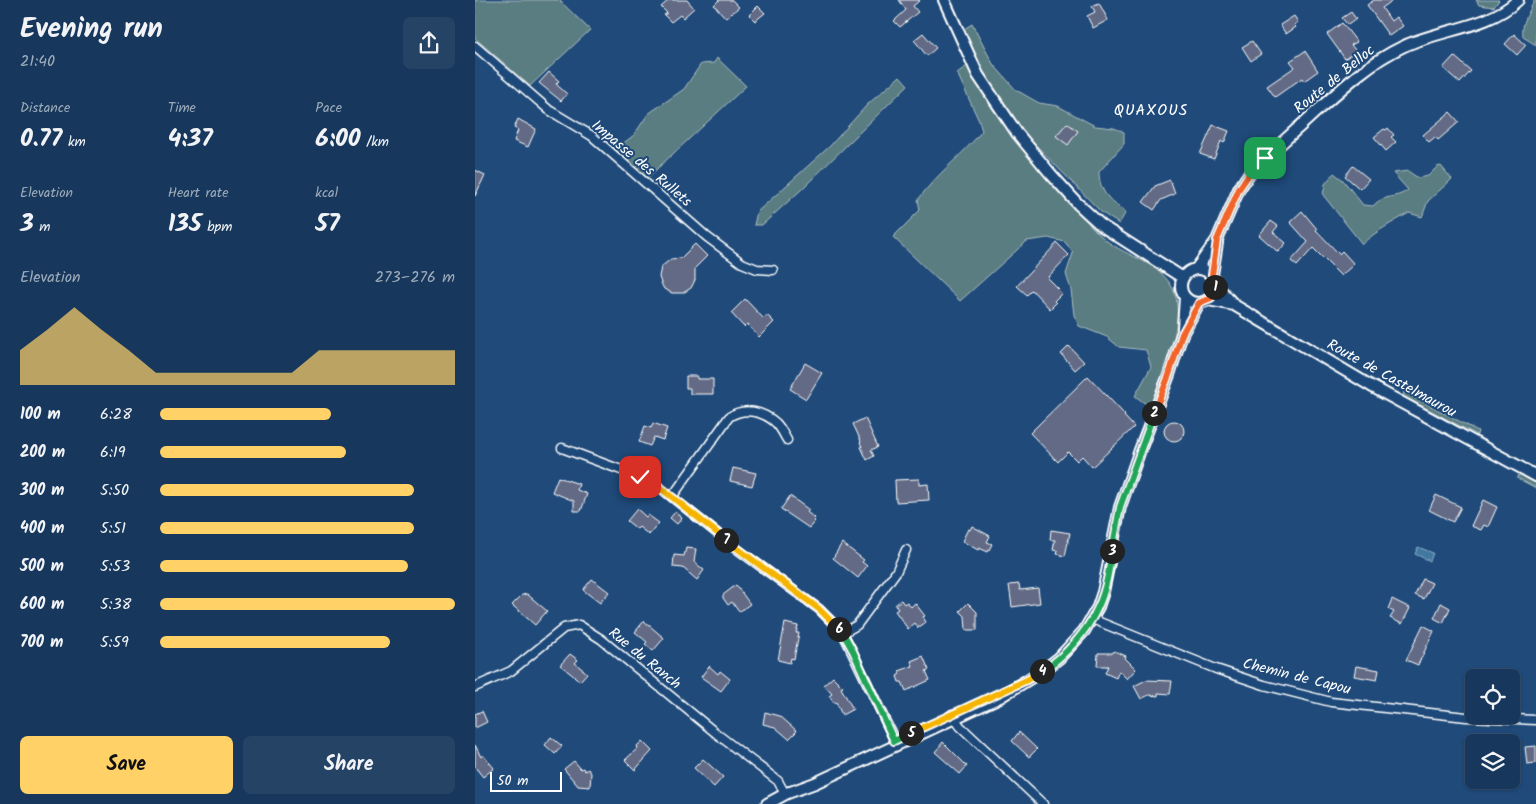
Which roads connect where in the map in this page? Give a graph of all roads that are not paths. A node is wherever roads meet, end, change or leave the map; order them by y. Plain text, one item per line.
1 (944, 0) edge
2 (1518, 0) edge
3 (475, 46) edge
4 (1217, 240) junction
5 (1196, 269) junction
6 (773, 270) dead end
7 (1183, 278) junction
8 (1214, 280) junction
9 (1185, 298) junction
10 (1203, 302) junction
11 (1233, 305) junction
12 (1182, 334) junction
13 (787, 440) dead end
14 (562, 448) dead end
15 (1536, 476) edge
16 (672, 497) junction
17 (906, 550) dead end
18 (1092, 619) junction
19 (843, 633) junction
20 (475, 687) edge
21 (954, 716) junction
22 (1536, 720) edge
23 (896, 743) junction
24 (785, 794) junction
25 (767, 804) edge
26 (1043, 804) edge

1 - 7 street
2 - 4 street, Route de Belloc
3 - 6 street, Impasse des Rullets
4 - 5 street, Route de Belloc
4 - 8 street, Route de Belloc
5 - 7 street, Route de Belloc
5 - 8 street
7 - 9 street
8 - 10 street, Route de Belloc
8 - 11 street, Route de Castelmaurou
9 - 10 street
9 - 12 street
10 - 11 street, Route de Castelmaurou
10 - 12 street, Route de Belloc
11 - 15 street, Route de Castelmaurou
12 - 18 street
13 - 16 street
14 - 16 street
16 - 19 street
17 - 19 street
18 - 21 street
18 - 22 street, Chemin de Capou
19 - 23 street
20 - 24 street, Rue du Ranch
21 - 23 street
21 - 26 street
23 - 24 street
24 - 25 street

